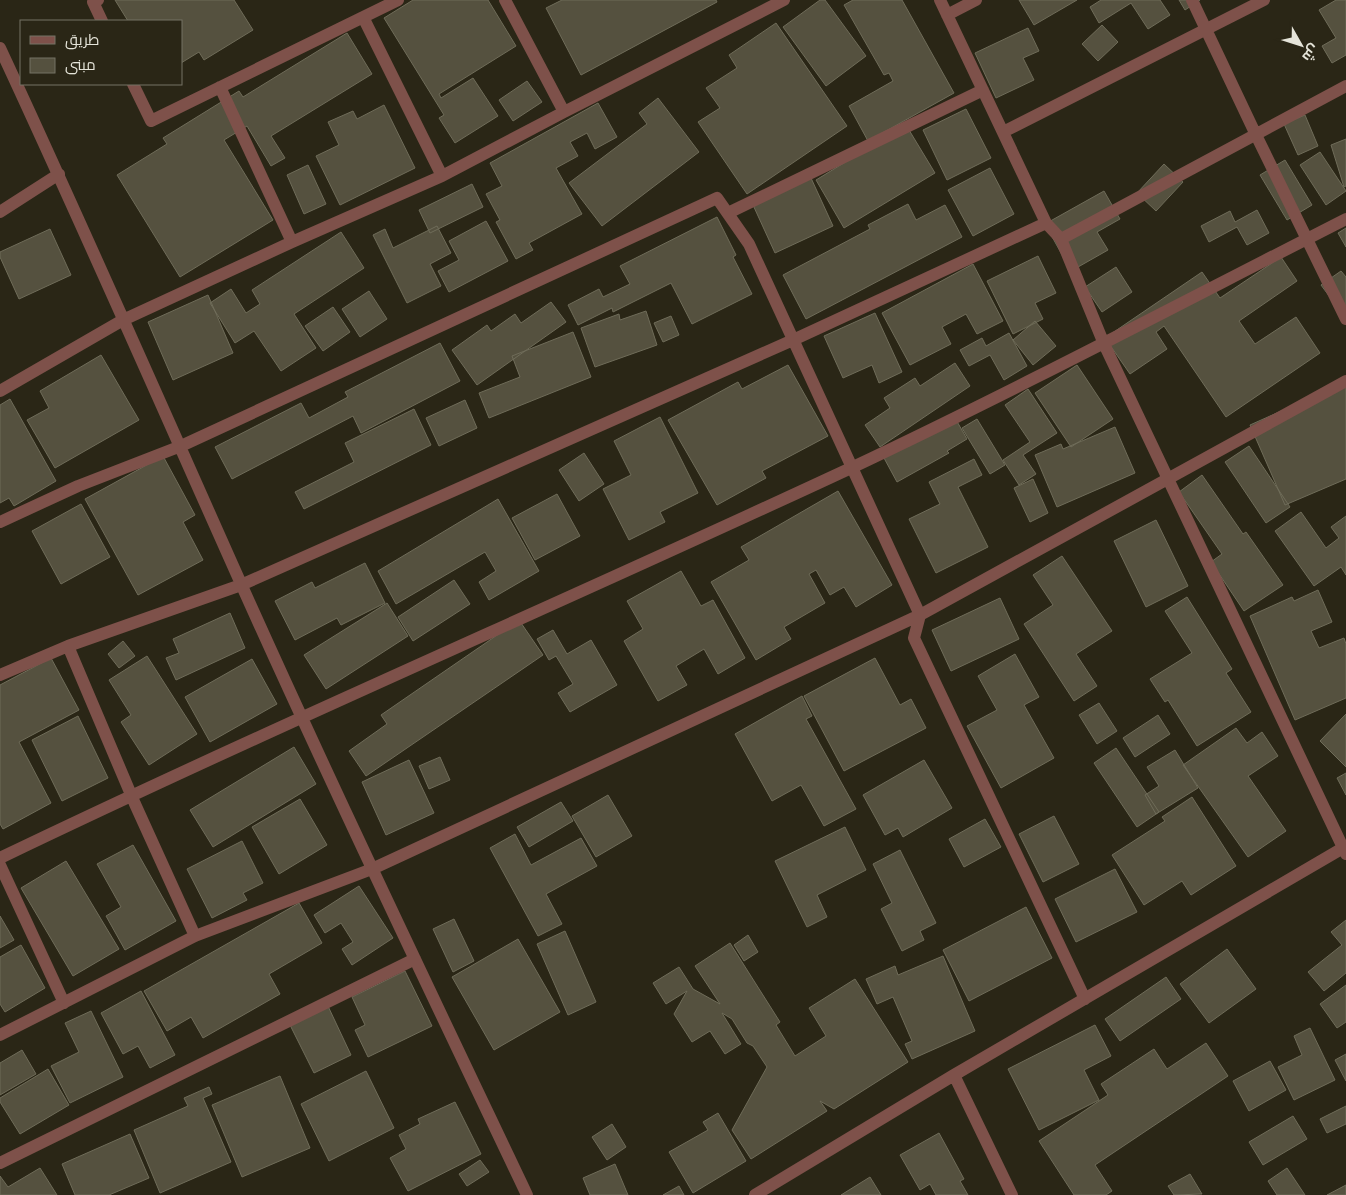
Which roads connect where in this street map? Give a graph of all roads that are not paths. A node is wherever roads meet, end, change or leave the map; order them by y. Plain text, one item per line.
1 (98, 0) edge
2 (398, 0) edge
3 (505, 0) edge
4 (784, 0) edge
5 (940, 0) edge
6 (976, 0) edge
7 (1192, 0) edge
8 (1264, 0) edge
9 (947, 15) junction
10 (363, 17) junction
11 (102, 20) edge
12 (1206, 28) junction
13 (0, 48) edge
14 (134, 85) edge
15 (1346, 86) edge
16 (220, 87) junction
17 (982, 90) junction
18 (564, 112) junction
19 (1002, 132) junction
20 (1256, 135) junction
21 (59, 174) junction
22 (442, 176) junction
23 (0, 212) edge
24 (728, 213) junction
25 (1346, 219) edge
26 (1046, 223) junction
27 (1061, 239) junction
28 (1307, 239) junction
29 (292, 242) junction
30 (1346, 319) edge
31 (122, 320) junction
32 (793, 340) junction
33 (1104, 344) junction
34 (1346, 381) edge
35 (0, 391) edge
36 (181, 446) junction
37 (852, 467) junction
38 (1167, 478) junction
39 (0, 522) edge
40 (242, 585) junction
41 (920, 614) junction
42 (68, 646) junction
43 (0, 674) edge
44 (302, 718) junction
45 (132, 795) junction
46 (1345, 851) edge
47 (0, 858) edge
48 (0, 865) edge
49 (372, 869) junction
50 (195, 936) junction
51 (415, 959) junction
52 (1085, 999) junction
53 (64, 1003) junction
54 (0, 1035) edge
55 (954, 1075) junction
56 (0, 1163) edge
57 (527, 1195) edge
58 (755, 1195) edge
59 (1012, 1195) edge

1 - 11 street
2 - 10 street
3 - 18 street
4 - 18 street
5 - 9 street
6 - 9 street
7 - 12 street
8 - 12 street
9 - 17 street
10 - 16 street
10 - 22 street
12 - 19 street
12 - 20 street
13 - 21 street
14 - 16 street
15 - 20 street
16 - 29 street
17 - 19 street
17 - 24 street
18 - 22 street
19 - 26 street
20 - 27 street
20 - 28 street
21 - 23 street
21 - 31 street
22 - 29 street
24 - 32 street
24 - 36 street
25 - 28 street
26 - 27 street
26 - 32 street
27 - 33 street
28 - 30 street
28 - 33 street
29 - 31 street
31 - 35 street
31 - 36 street
32 - 37 street
32 - 40 street
33 - 37 street
33 - 38 street
34 - 38 street
36 - 39 street
36 - 40 street
37 - 41 street
37 - 44 street
38 - 41 street
38 - 46 street
40 - 42 street
40 - 44 street
41 - 49 street
41 - 52 street
42 - 43 street
42 - 45 street
44 - 45 street
44 - 49 street
45 - 47 street
45 - 50 street
46 - 52 street
48 - 53 street
49 - 50 street
49 - 51 street
50 - 53 street
51 - 56 street
51 - 57 street
52 - 55 street
53 - 54 street
55 - 58 street
55 - 59 street

